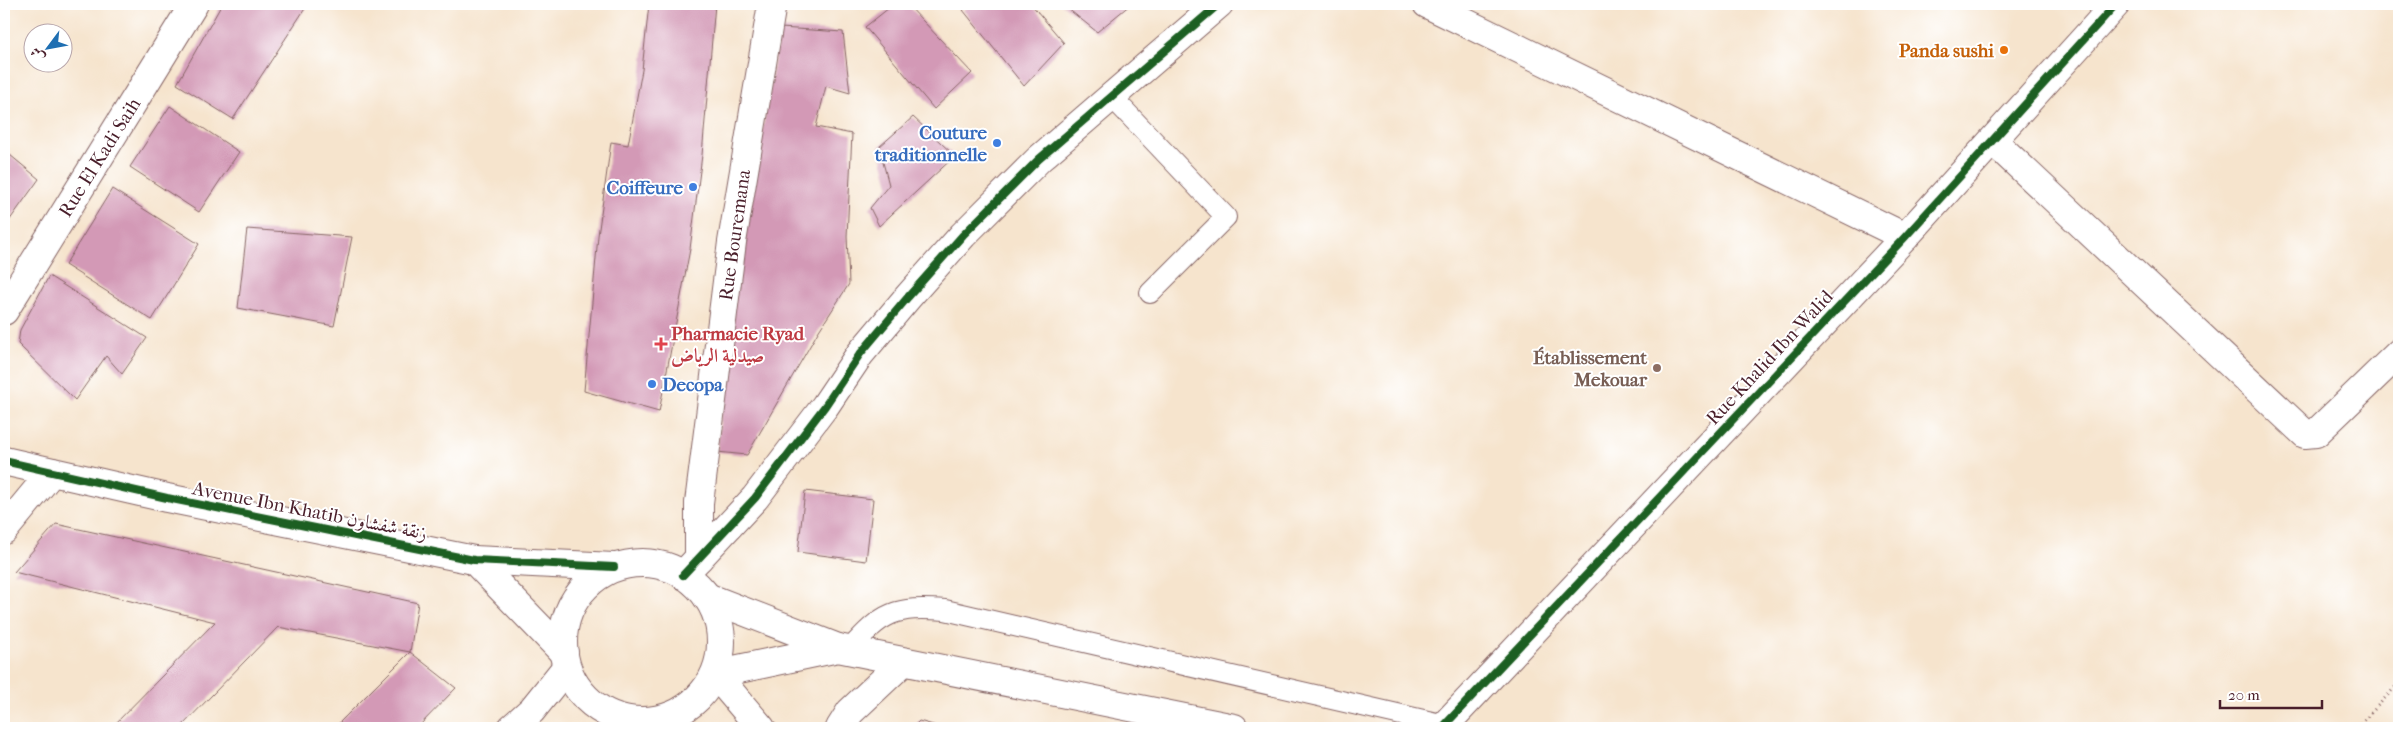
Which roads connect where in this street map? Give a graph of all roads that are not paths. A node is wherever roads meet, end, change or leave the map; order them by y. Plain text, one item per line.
1 (194, 4) edge
2 (772, 4) edge
3 (1219, 4) edge
4 (1427, 4) edge
5 (2116, 4) edge
6 (1111, 96) junction
7 (1993, 141) junction
8 (1905, 236) junction
9 (1150, 294) dead end
10 (4, 311) edge
11 (2399, 353) edge
12 (4, 461) edge
13 (52, 472) junction
14 (4, 530) edge
15 (474, 560) junction
16 (691, 566) junction
17 (614, 567) junction
18 (707, 597) junction
19 (844, 649) junction
20 (564, 660) junction
21 (903, 662) junction
22 (715, 674) junction
23 (611, 722) edge
24 (664, 724) edge
25 (1444, 727) edge
26 (512, 728) edge
27 (761, 728) edge
28 (840, 728) edge
29 (1234, 728) edge

1 - 10 street, Rue El Kadi Saih
2 - 16 street, Rue Bouremana
3 - 6 street
4 - 8 street
5 - 7 street, Rue Khalid Ibn Walid
6 - 9 lane
6 - 16 street
7 - 8 street, Rue Khalid Ibn Walid
7 - 11 street
8 - 25 street, Rue Khalid Ibn Walid
12 - 13 street, Avenue Ibn Khatib زنقة شفشاون
13 - 14 street
13 - 15 street, Avenue Ibn Khatib زنقة شفشاون
15 - 17 street, Avenue Ibn Khatib زنقة شفشاون
15 - 20 street
16 - 17 street
16 - 18 street
17 - 20 street
18 - 19 street
18 - 22 street
19 - 21 street
19 - 22 street
19 - 25 lane
20 - 23 street
20 - 26 street
21 - 28 street
21 - 29 street
22 - 24 street
22 - 27 street
23 - 24 street

